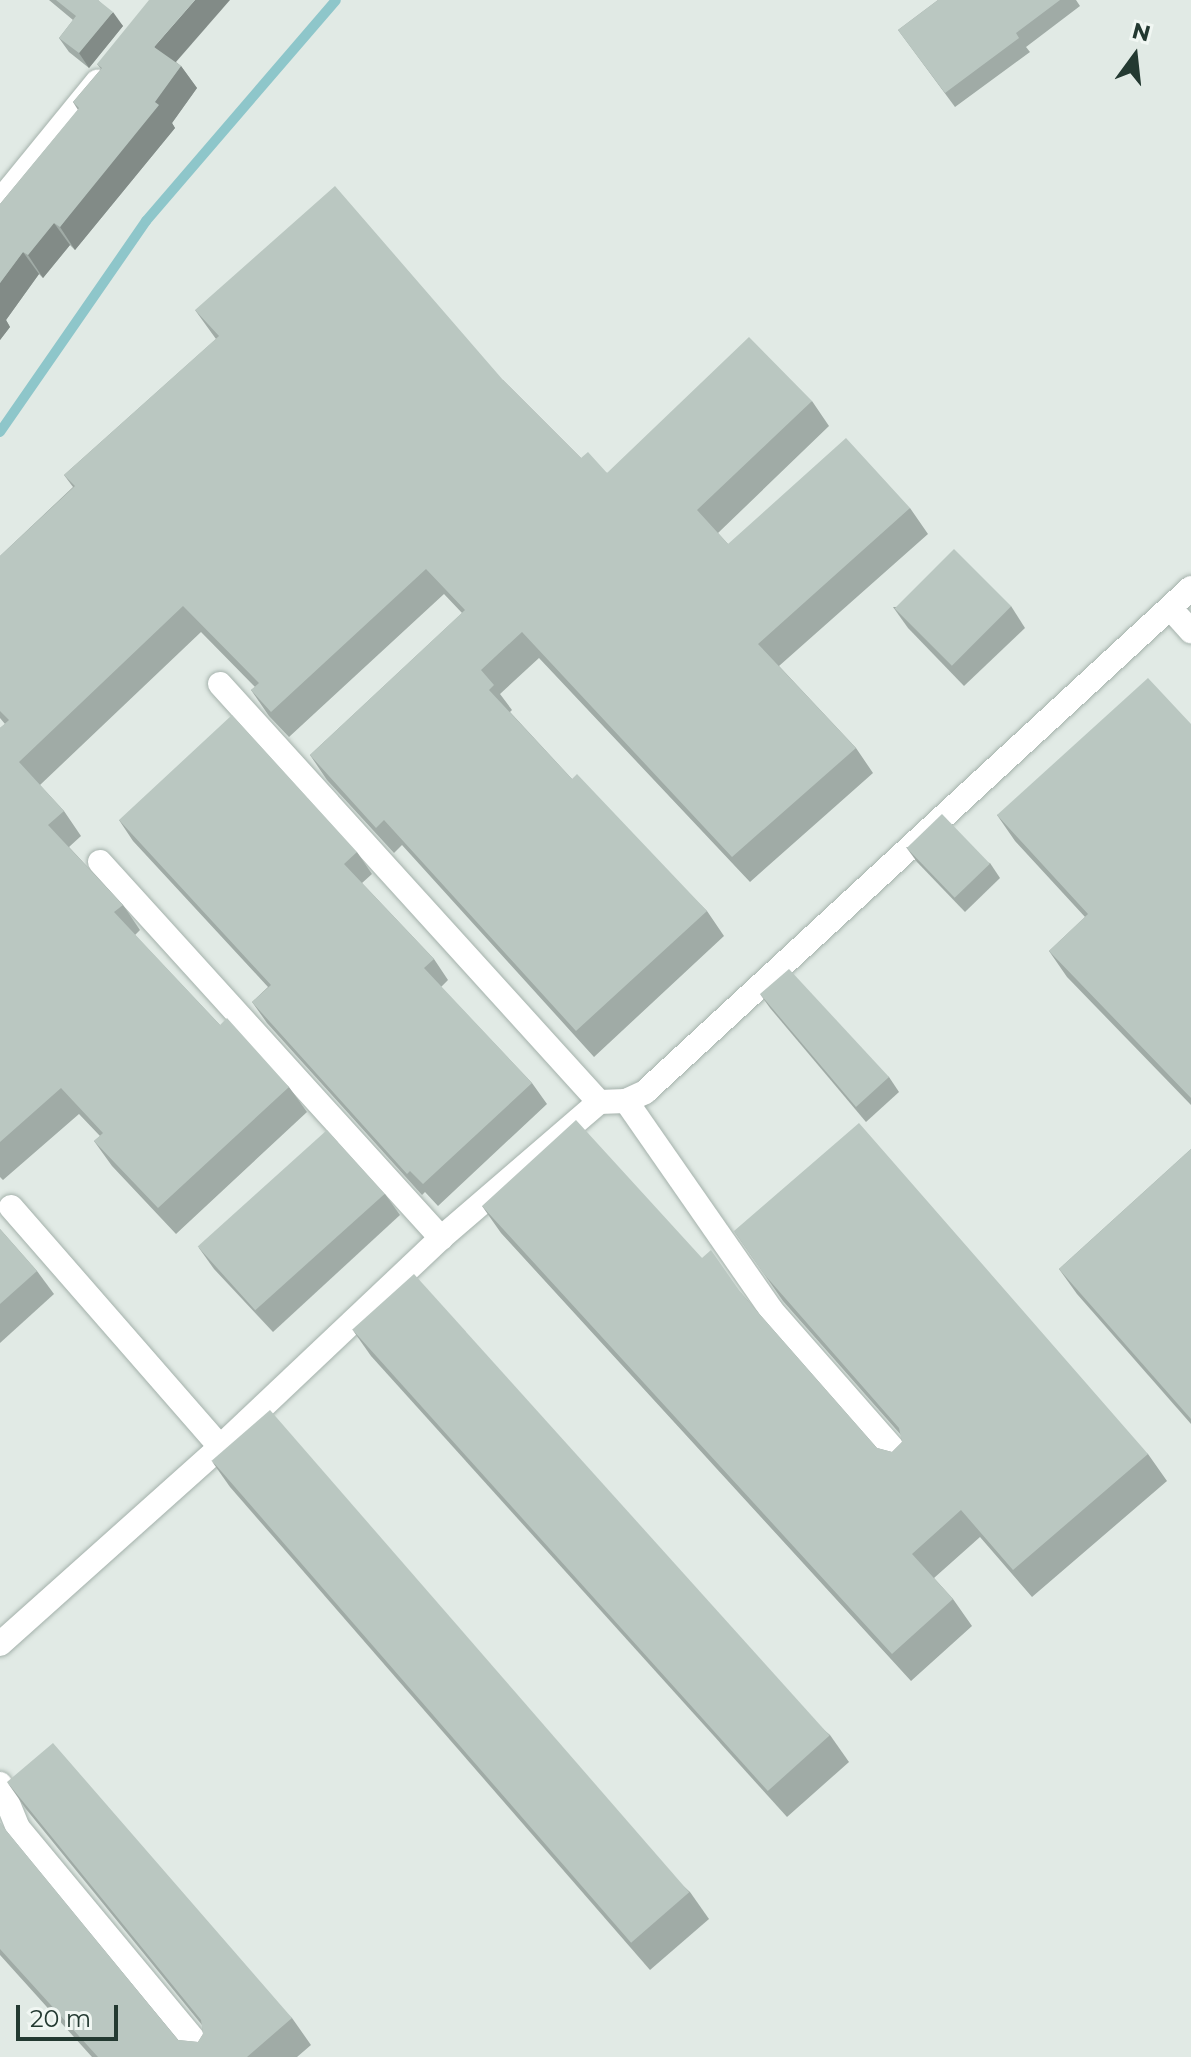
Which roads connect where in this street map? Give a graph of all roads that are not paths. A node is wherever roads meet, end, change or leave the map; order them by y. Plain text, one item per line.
1 (114, 62) edge
2 (0, 201) edge
3 (1191, 588) edge
4 (1171, 609) junction
5 (1191, 631) edge
6 (220, 684) dead end
7 (100, 862) dead end
8 (626, 1101) junction
9 (599, 1102) junction
10 (11, 1207) dead end
11 (441, 1238) junction
12 (220, 1447) junction
13 (907, 1465) edge
14 (0, 1644) edge
15 (0, 1784) edge
16 (208, 2057) edge

1 - 2 street
3 - 4 street
4 - 5 street
4 - 8 street
6 - 9 street
7 - 11 street
8 - 9 street
8 - 13 street
9 - 11 street
10 - 12 street
11 - 12 street
12 - 14 street
15 - 16 street

